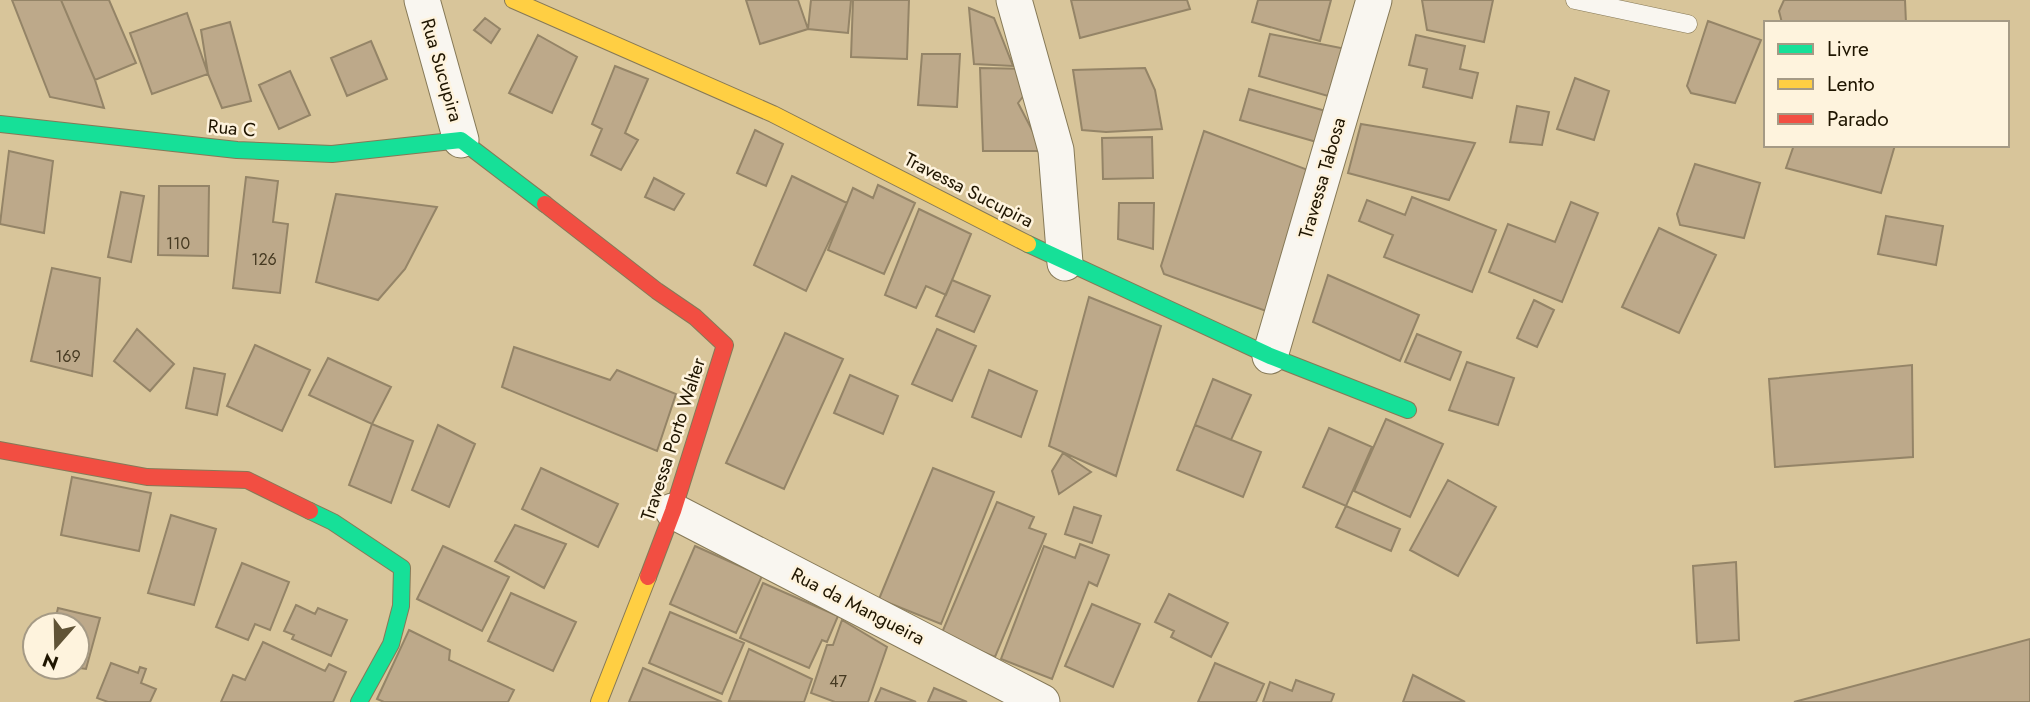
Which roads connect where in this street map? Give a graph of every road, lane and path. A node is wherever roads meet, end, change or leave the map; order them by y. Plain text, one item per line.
1 (422, 0) edge
2 (513, 0) edge
3 (1014, 0) edge
4 (1374, 0) edge
5 (1575, 0) edge
6 (1688, 24) dead end
7 (0, 124) edge
8 (461, 140) junction
9 (1065, 263) junction
10 (1270, 356) junction
11 (1408, 410) dead end
12 (0, 450) edge
13 (673, 511) junction
14 (359, 702) edge
15 (599, 702) edge
16 (1042, 702) edge

1 - 8 street, Rua Sucupira
2 - 9 street, Travessa Sucupira
3 - 9 street
4 - 10 street, Travessa Tabosa
5 - 6 lane
7 - 8 street, Rua C
8 - 13 street, Travessa Porto Walter
9 - 10 street, Travessa Sucupira
10 - 11 street, Travessa Sucupira
12 - 14 street
13 - 15 street, Travessa Porto Walter
13 - 16 street, Rua da Mangueira

